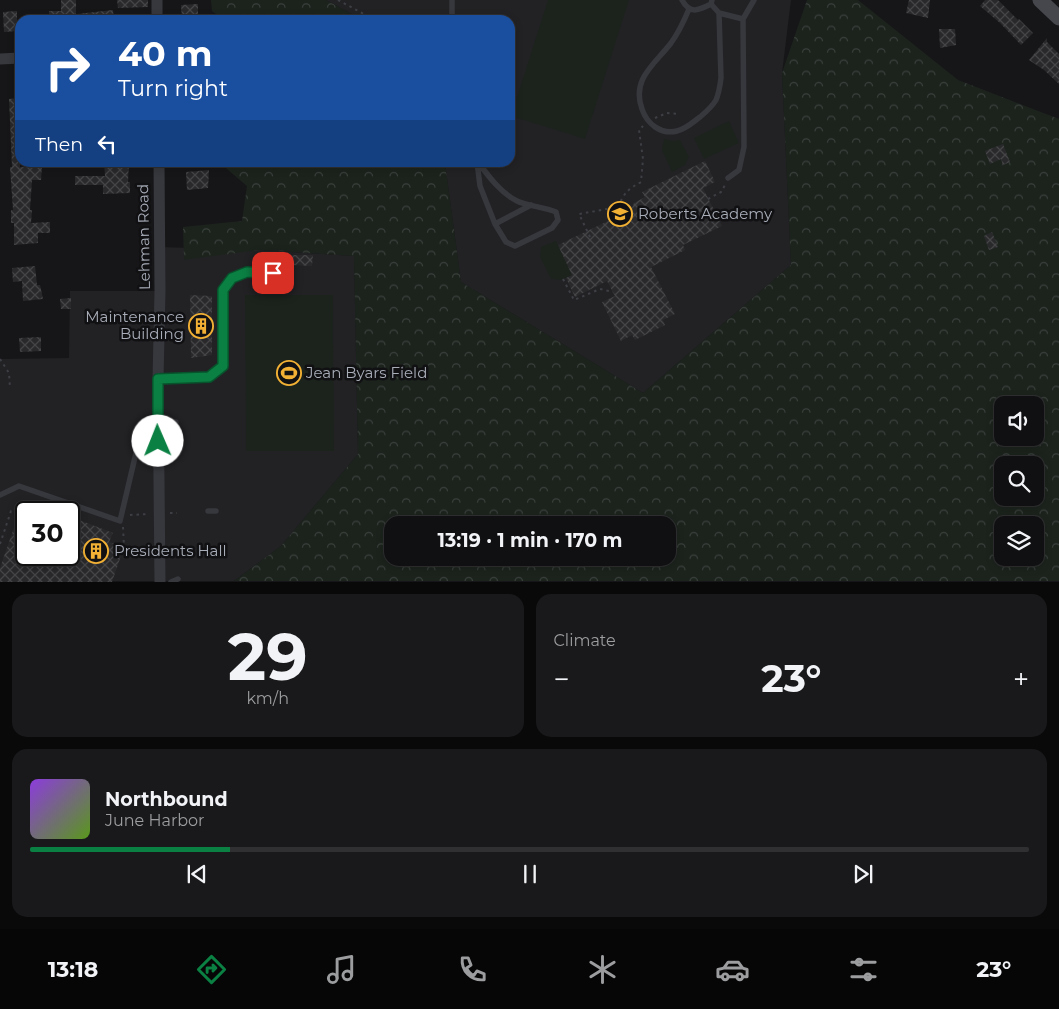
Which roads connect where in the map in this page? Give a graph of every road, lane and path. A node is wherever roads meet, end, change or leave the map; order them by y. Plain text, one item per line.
1 (157, 0) edge
2 (338, 0) edge
3 (452, 0) edge
4 (682, 0) edge
5 (754, 0) edge
6 (1041, 0) edge
7 (712, 2) edge
8 (689, 9) junction
9 (719, 13) junction
10 (157, 15) edge
11 (366, 15) edge
12 (453, 15) edge
13 (1059, 18) edge
14 (743, 19) junction
15 (15, 58) edge
16 (0, 59) edge
17 (680, 114) dead end
18 (655, 118) dead end
19 (645, 124) dead end
20 (159, 167) edge
21 (478, 167) edge
22 (482, 167) edge
23 (728, 178) joint
24 (708, 199) dead end
25 (620, 202) junction
26 (531, 205) junction
27 (629, 221) dead end
28 (495, 224) junction
29 (590, 237) dead end
30 (291, 274) dead end
31 (563, 279) dead end
32 (613, 292) dead end
33 (0, 359) edge
34 (158, 379) junction
35 (10, 388) dead end
36 (176, 422) dead end
37 (158, 423) junction
38 (0, 495) edge
39 (208, 511) dead end
40 (216, 511) dead end
41 (15, 512) edge
42 (167, 513) dead end
43 (177, 513) dead end
44 (152, 514) dead end
45 (122, 516) dead end
46 (123, 524) dead end
47 (0, 544) edge
48 (124, 547) dead end
49 (160, 582) edge

1 - 10 street
2 - 11 path
3 - 12 lane
4 - 8 lane
5 - 14 lane
6 - 13 street
7 - 8 lane
7 - 9 lane
8 - 9 lane
9 - 14 lane
14 - 23 lane
15 - 16 street
17 - 18 path
19 - 25 path
20 - 34 street, Lehman Road
21 - 28 lane
22 - 26 lane
23 - 24 path
25 - 27 path
25 - 29 path
26 - 28 lane
26 - 28 lane
30 - 34 lane
31 - 32 path
33 - 35 path
34 - 37 street, Lehman Road
36 - 37 lane
37 - 38 lane
37 - 49 street, Lehman Road
39 - 40 lane
41 - 47 path
42 - 43 path
44 - 45 path
46 - 48 path

